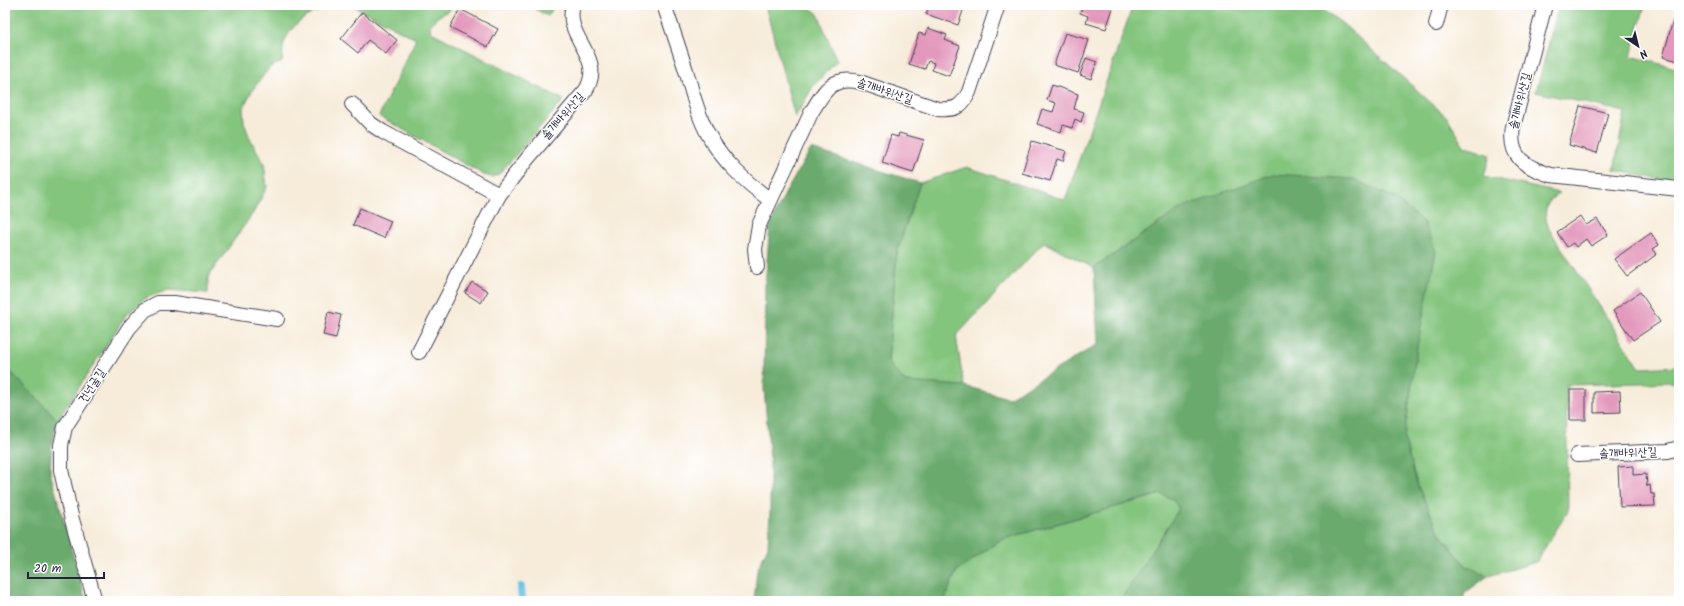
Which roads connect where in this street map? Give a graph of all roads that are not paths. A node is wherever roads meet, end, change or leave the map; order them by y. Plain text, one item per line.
1 (573, 5) edge
2 (664, 5) edge
3 (998, 5) edge
4 (1441, 5) edge
5 (1545, 5) edge
6 (1436, 24) dead end
7 (352, 104) dead end
8 (1677, 191) edge
9 (499, 195) junction
10 (770, 200) junction
11 (757, 267) dead end
12 (276, 319) dead end
13 (419, 352) dead end
14 (1679, 448) edge
15 (1577, 455) dead end
16 (95, 601) edge

1 - 9 lane, 솔개바위산길
2 - 10 lane
3 - 10 lane, 솔개바위산길
4 - 6 lane
5 - 8 lane, 솔개바위산길
7 - 9 lane
9 - 13 lane, 솔개바위산길
10 - 11 lane, 솔개바위산길
12 - 16 lane, 건넌굴길
14 - 15 lane, 솔개바위산길

